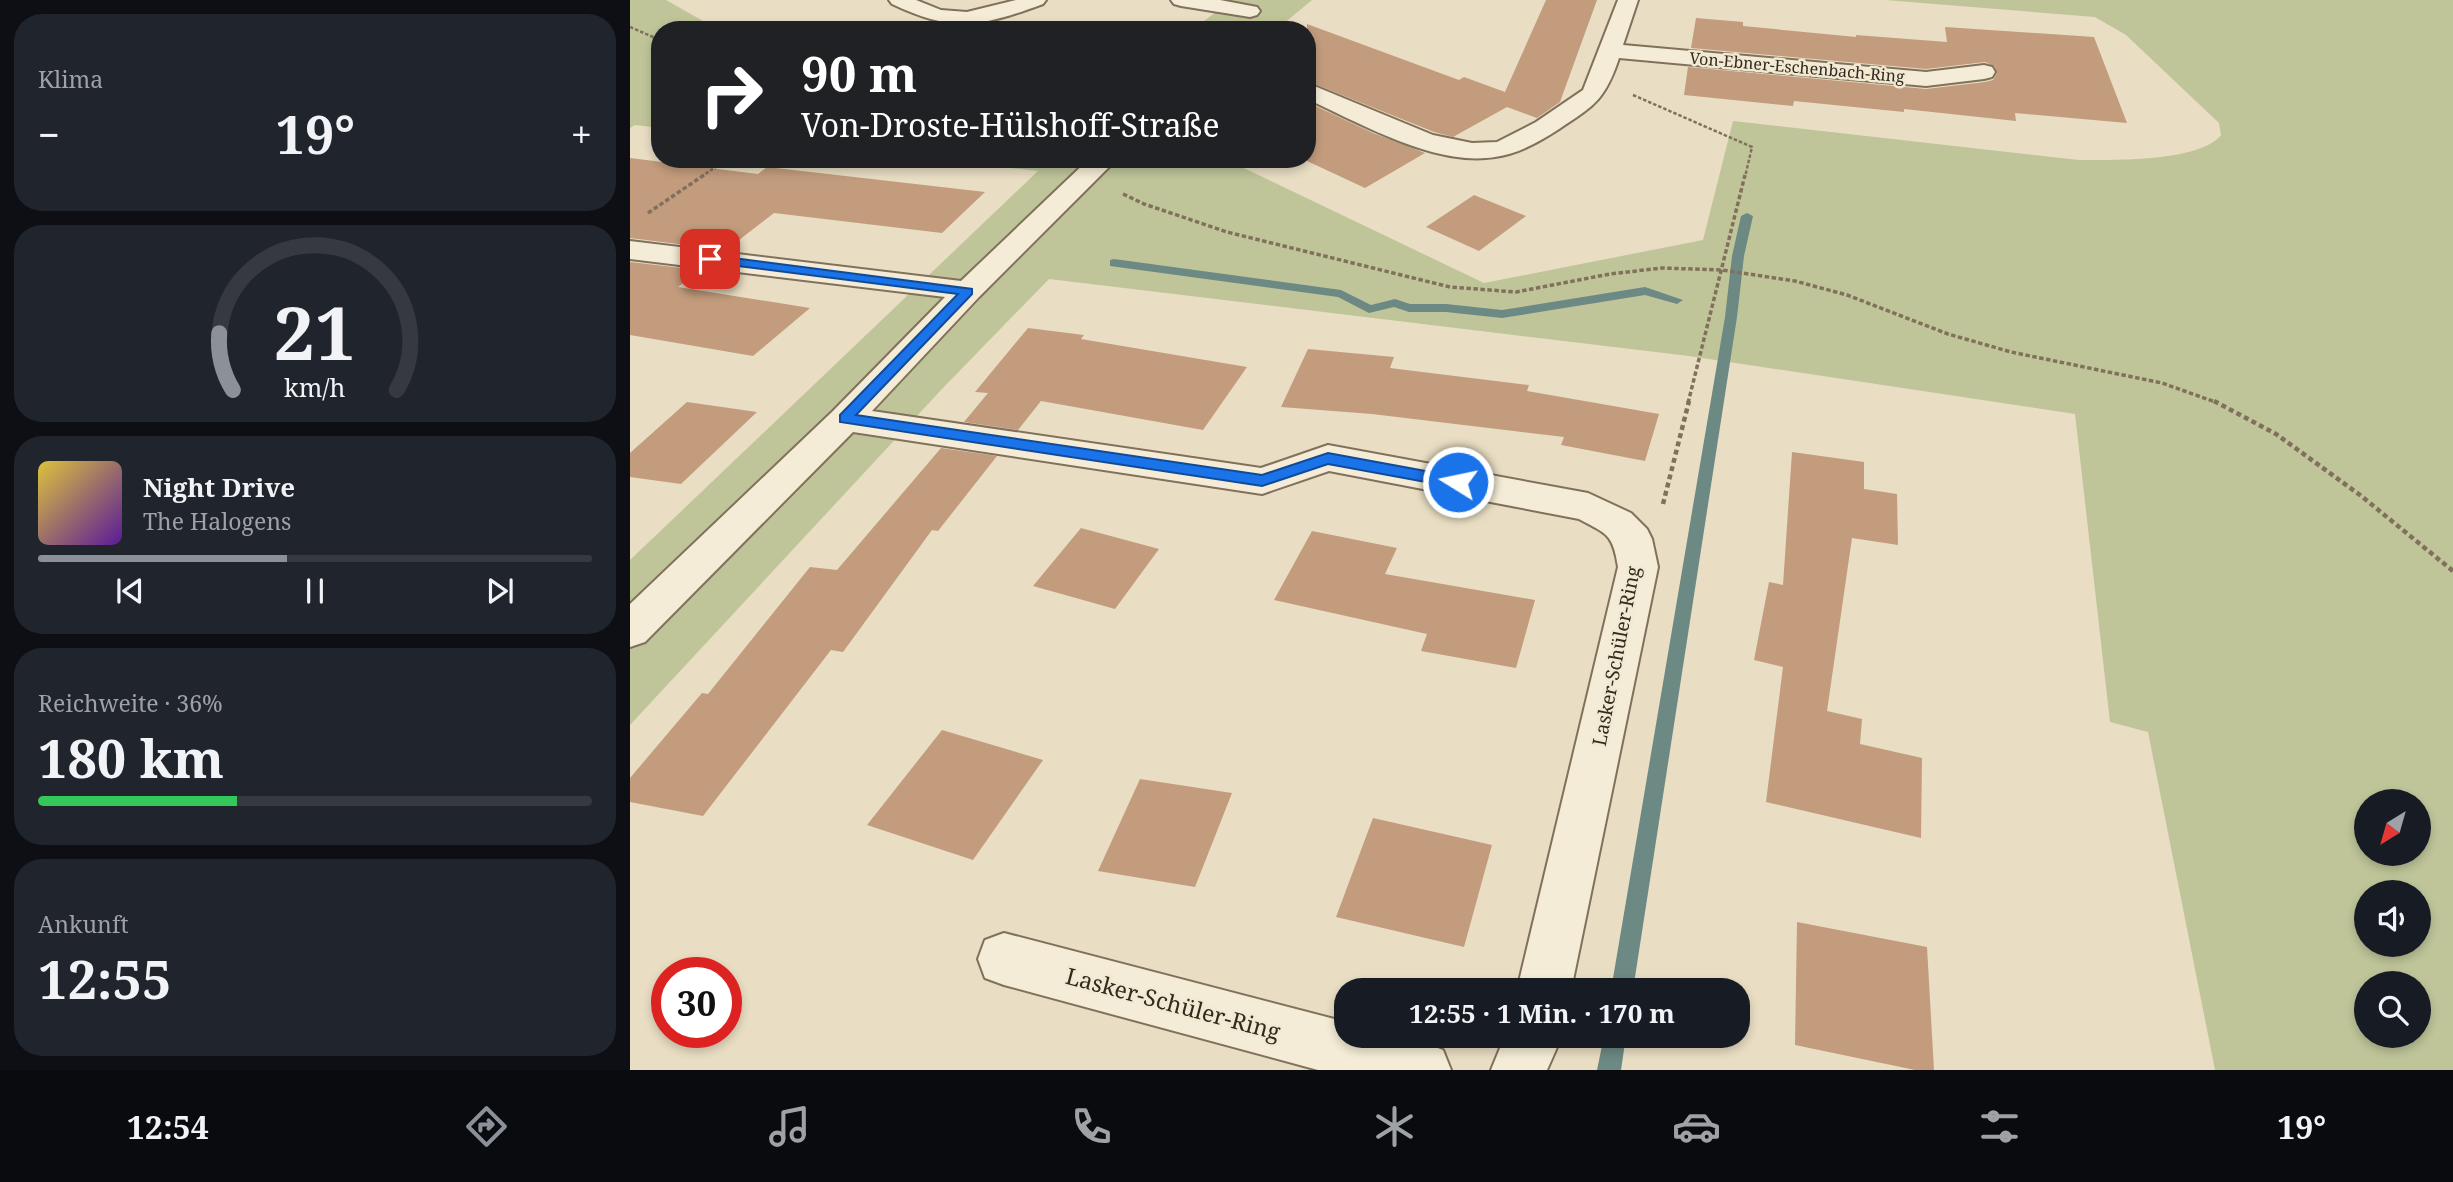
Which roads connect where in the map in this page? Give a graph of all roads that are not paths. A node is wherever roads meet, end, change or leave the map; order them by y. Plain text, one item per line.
1 (899, 0) edge
2 (1036, 0) edge
3 (1181, 0) edge
4 (1628, 0) edge
5 (1260, 5) edge
6 (1239, 21) edge
7 (1611, 51) junction
8 (1984, 72) dead end
9 (1316, 94) edge
10 (1096, 168) edge
11 (630, 250) edge
12 (968, 291) junction
13 (845, 419) junction
14 (630, 630) edge
15 (1004, 959) dead end
16 (1547, 978) edge
17 (1529, 1048) edge
18 (1423, 1070) edge
19 (1520, 1070) edge

1 - 2 street
3 - 5 street
4 - 7 street
5 - 6 street
7 - 8 street, Von-Ebner-Eschenbach-Ring
7 - 9 street
10 - 12 street
11 - 12 street
12 - 13 street
13 - 14 street
13 - 16 street, Lasker-Schüler-Ring
15 - 18 street, Lasker-Schüler-Ring
17 - 19 street

